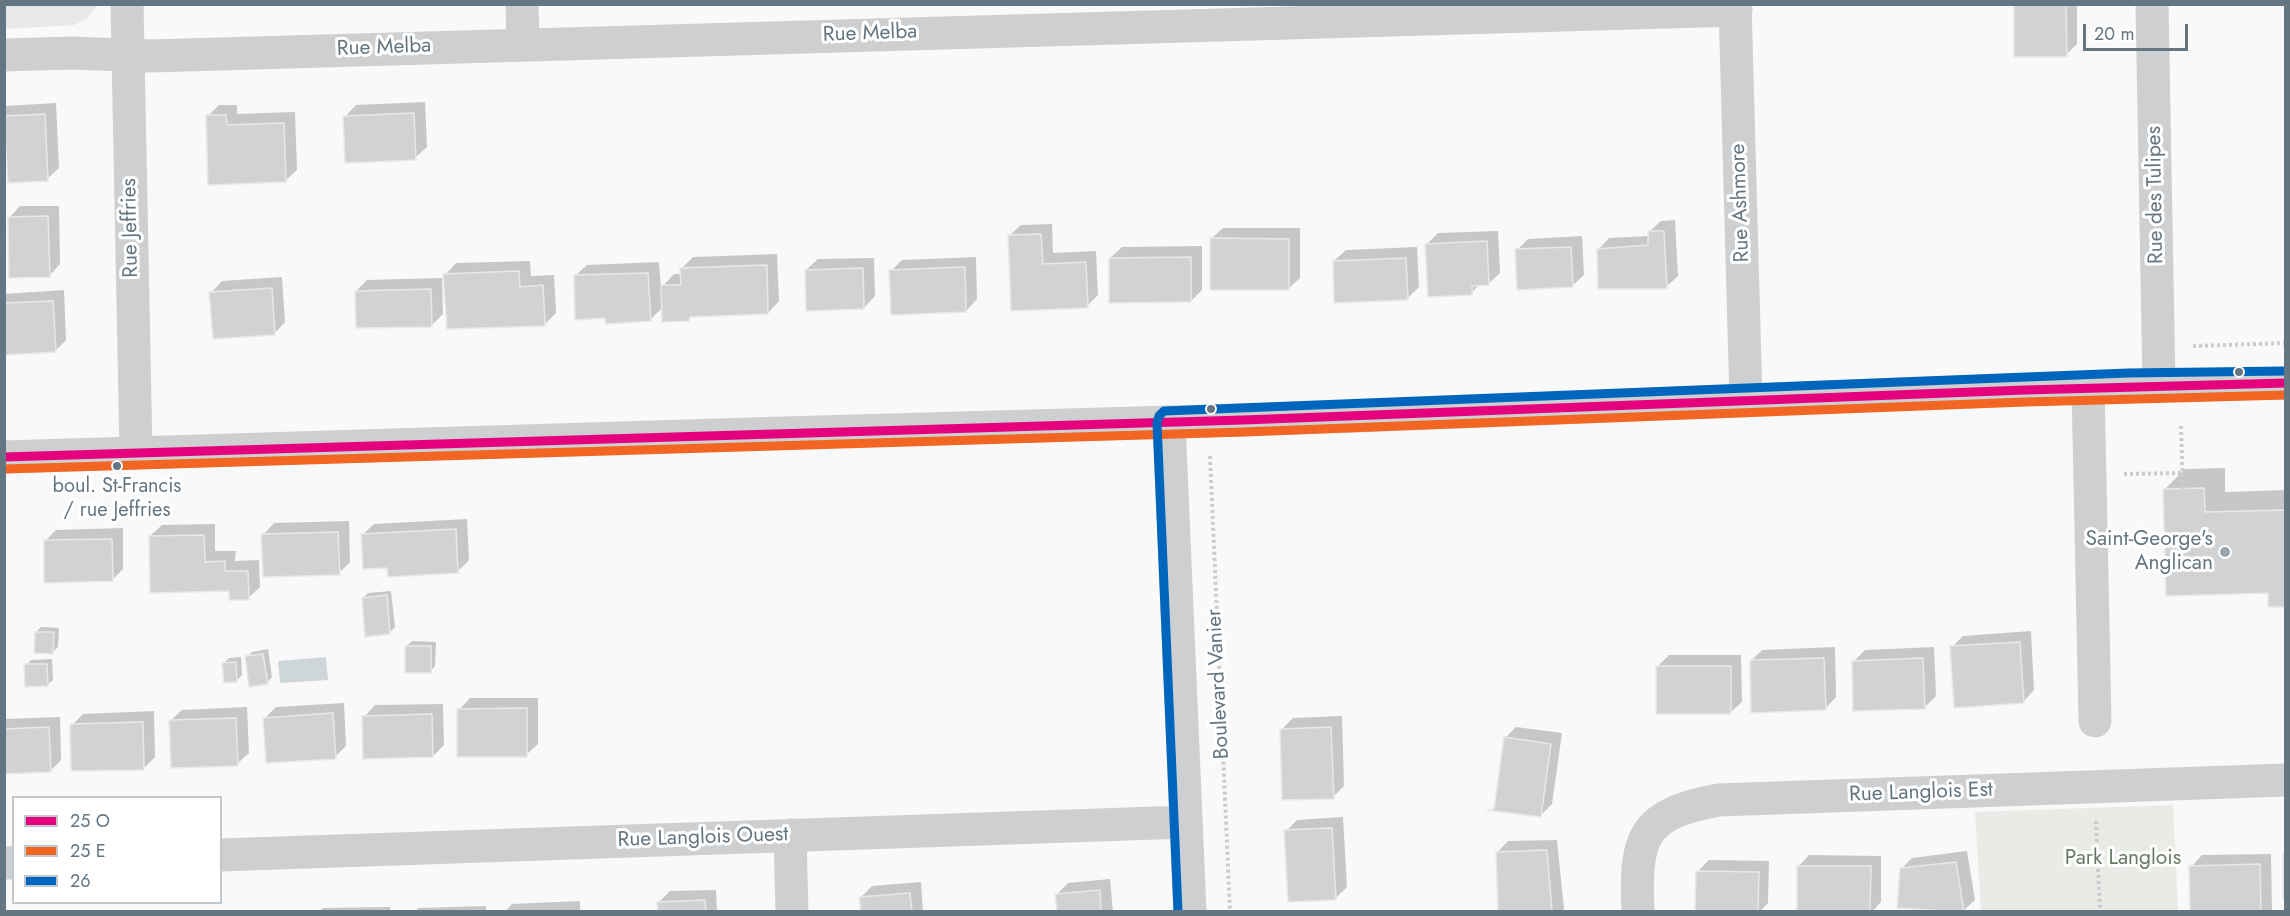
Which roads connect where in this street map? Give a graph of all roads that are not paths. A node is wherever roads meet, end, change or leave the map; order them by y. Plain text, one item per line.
1 (127, 4) edge
2 (522, 4) edge
3 (2152, 4) edge
4 (1736, 7) edge
5 (523, 44) junction
6 (4, 55) edge
7 (127, 55) junction
8 (2286, 383) edge
9 (2160, 384) junction
10 (2088, 387) junction
11 (1746, 401) junction
12 (1169, 422) junction
13 (136, 452) junction
14 (4, 457) edge
15 (2095, 721) dead end
16 (2286, 780) edge
17 (1186, 822) junction
18 (790, 835) junction
19 (222, 855) edge
20 (792, 912) edge
21 (1190, 912) edge
22 (1638, 912) edge

1 - 7 street, Rue Jeffries
2 - 5 street
3 - 9 street, Rue des Tulipes
4 - 5 street, Rue Melba
4 - 11 street, Rue Ashmore
5 - 7 street, Rue Melba
6 - 7 street, Rue Melba
7 - 13 street, Rue Jeffries
8 - 9 street
9 - 10 street
10 - 11 street
10 - 15 street
11 - 12 street
12 - 13 street
12 - 17 street, Boulevard Vanier
13 - 14 street
16 - 22 street, Rue Langlois Est
17 - 18 street, Rue Langlois Ouest
17 - 21 street, Boulevard Vanier
18 - 19 street, Rue Langlois Ouest
18 - 20 street

